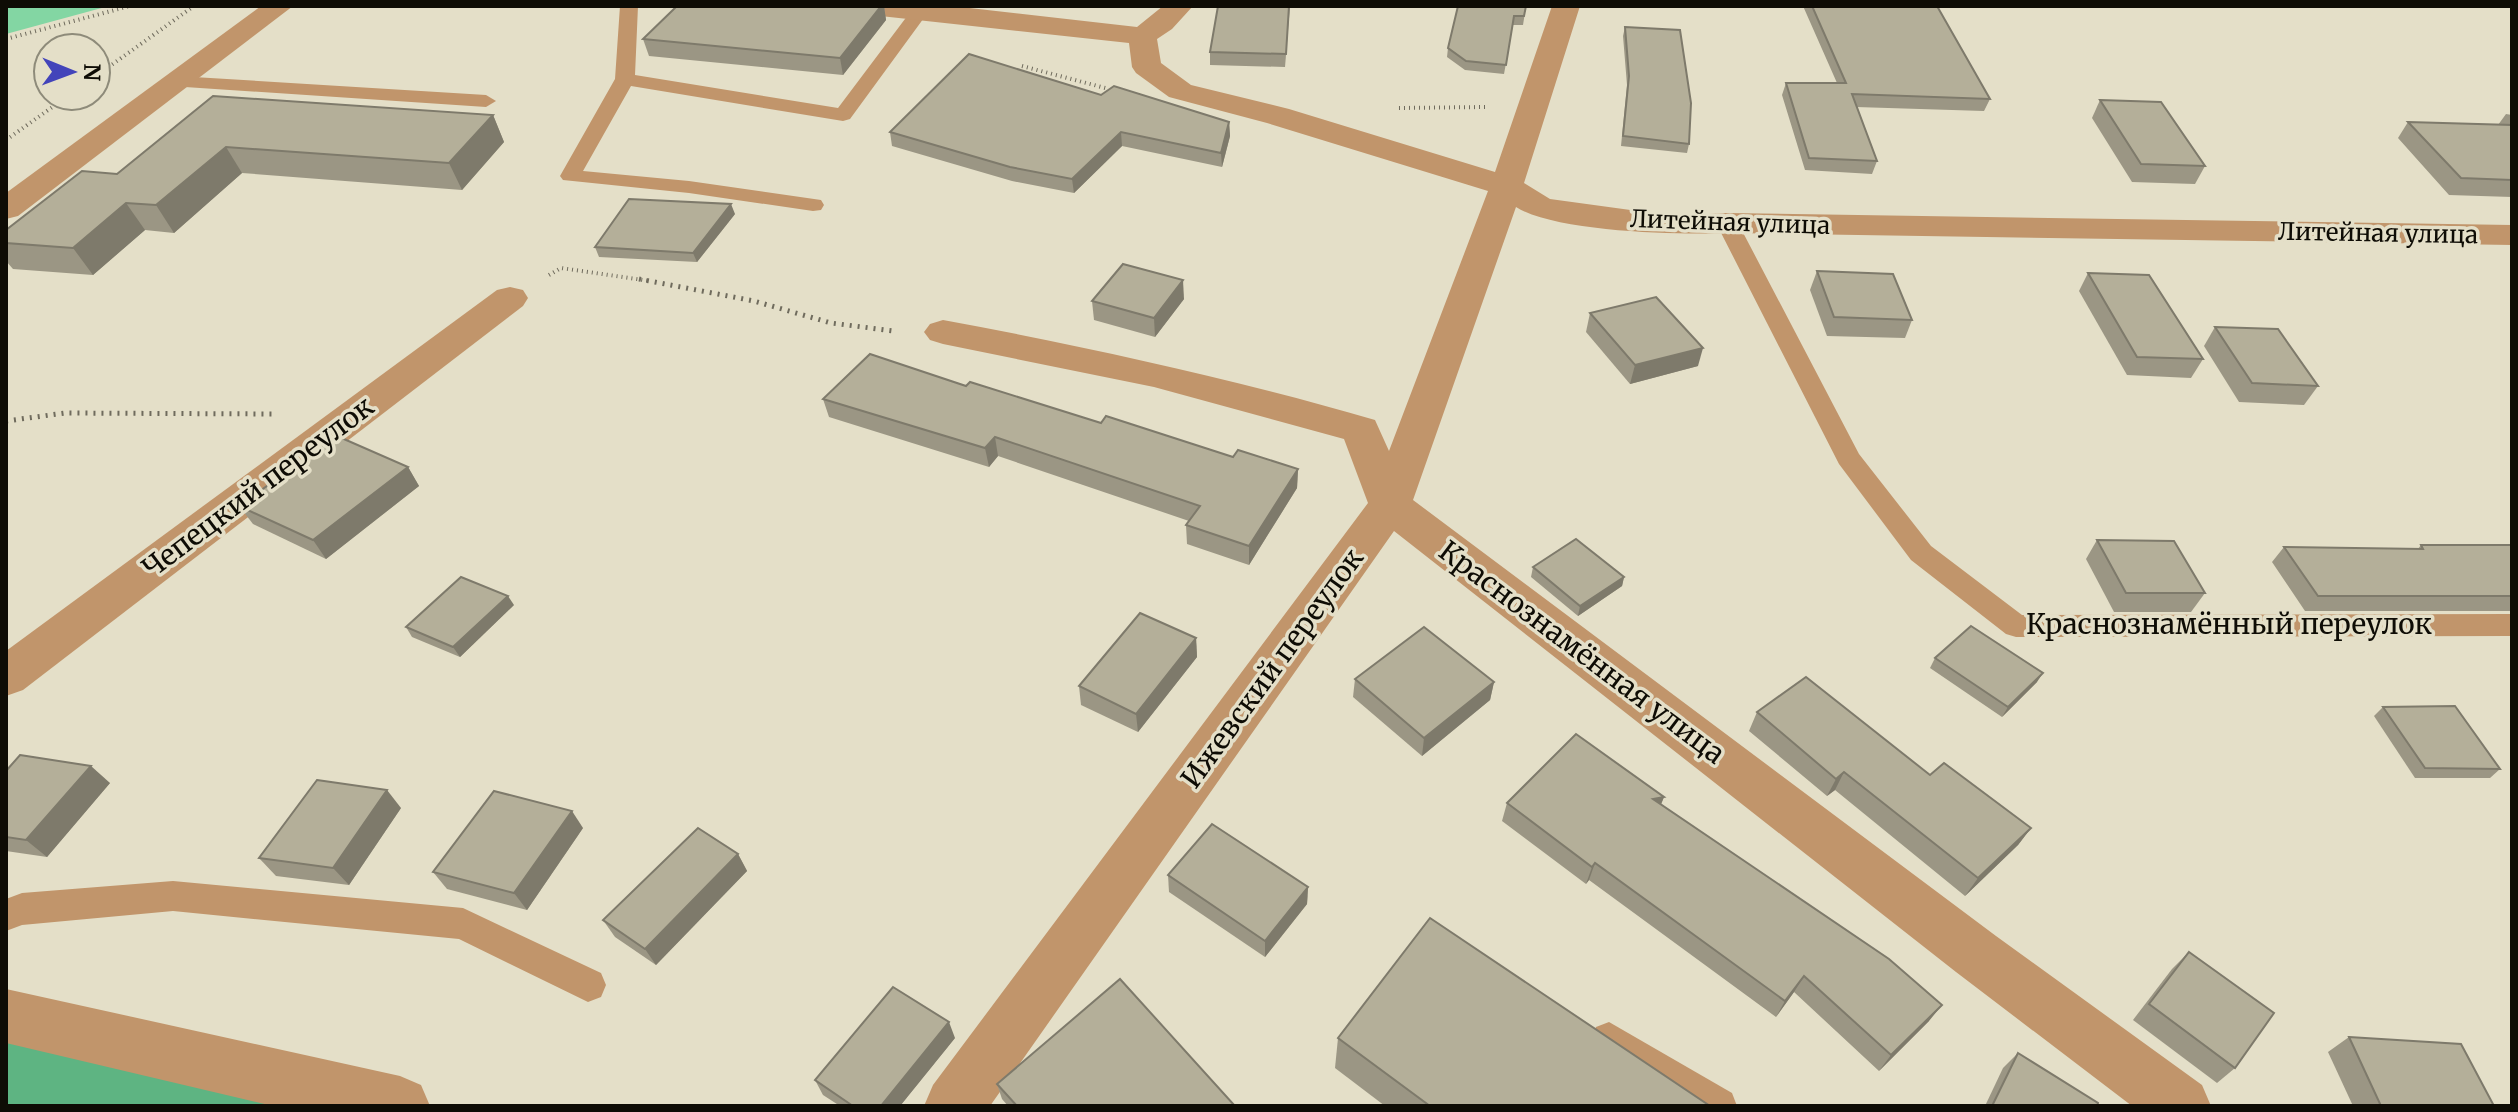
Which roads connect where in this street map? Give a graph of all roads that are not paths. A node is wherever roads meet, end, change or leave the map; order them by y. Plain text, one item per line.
1 (279, 6) edge
2 (629, 6) edge
3 (862, 6) edge
4 (1179, 6) edge
5 (1566, 6) edge
6 (920, 11) junction
7 (1142, 36) junction
8 (625, 79) junction
9 (177, 82) junction
10 (486, 101) dead end
11 (1506, 186) junction
12 (813, 205) dead end
13 (6, 209) edge
14 (1727, 223) junction
15 (2512, 235) edge
16 (510, 298) road end
17 (943, 332) road end
18 (1390, 505) junction
19 (2512, 625) edge
20 (6, 677) edge
21 (6, 915) edge
22 (588, 985) dead end
23 (6, 1016) edge
24 (1575, 1019) edge
25 (400, 1106) edge
26 (954, 1106) edge
27 (1718, 1106) edge
28 (2181, 1106) edge

1 - 9 street
2 - 8 lane
3 - 6 street
4 - 7 street
5 - 11 street, Ижевский переулок
6 - 7 street
6 - 8 lane
7 - 11 street, Литейная улица
8 - 12 lane
9 - 10 lane
9 - 13 street
11 - 14 street, Литейная улица
11 - 18 street, Ижевский переулок
14 - 15 street, Литейная улица
14 - 19 lane, Краснознамённый переулок
16 - 20 street, Чепецкий переулок
17 - 18 street
18 - 26 street, Ижевский переулок
18 - 28 street, Краснознамённая улица
21 - 22 lane
23 - 25 street
24 - 27 lane

